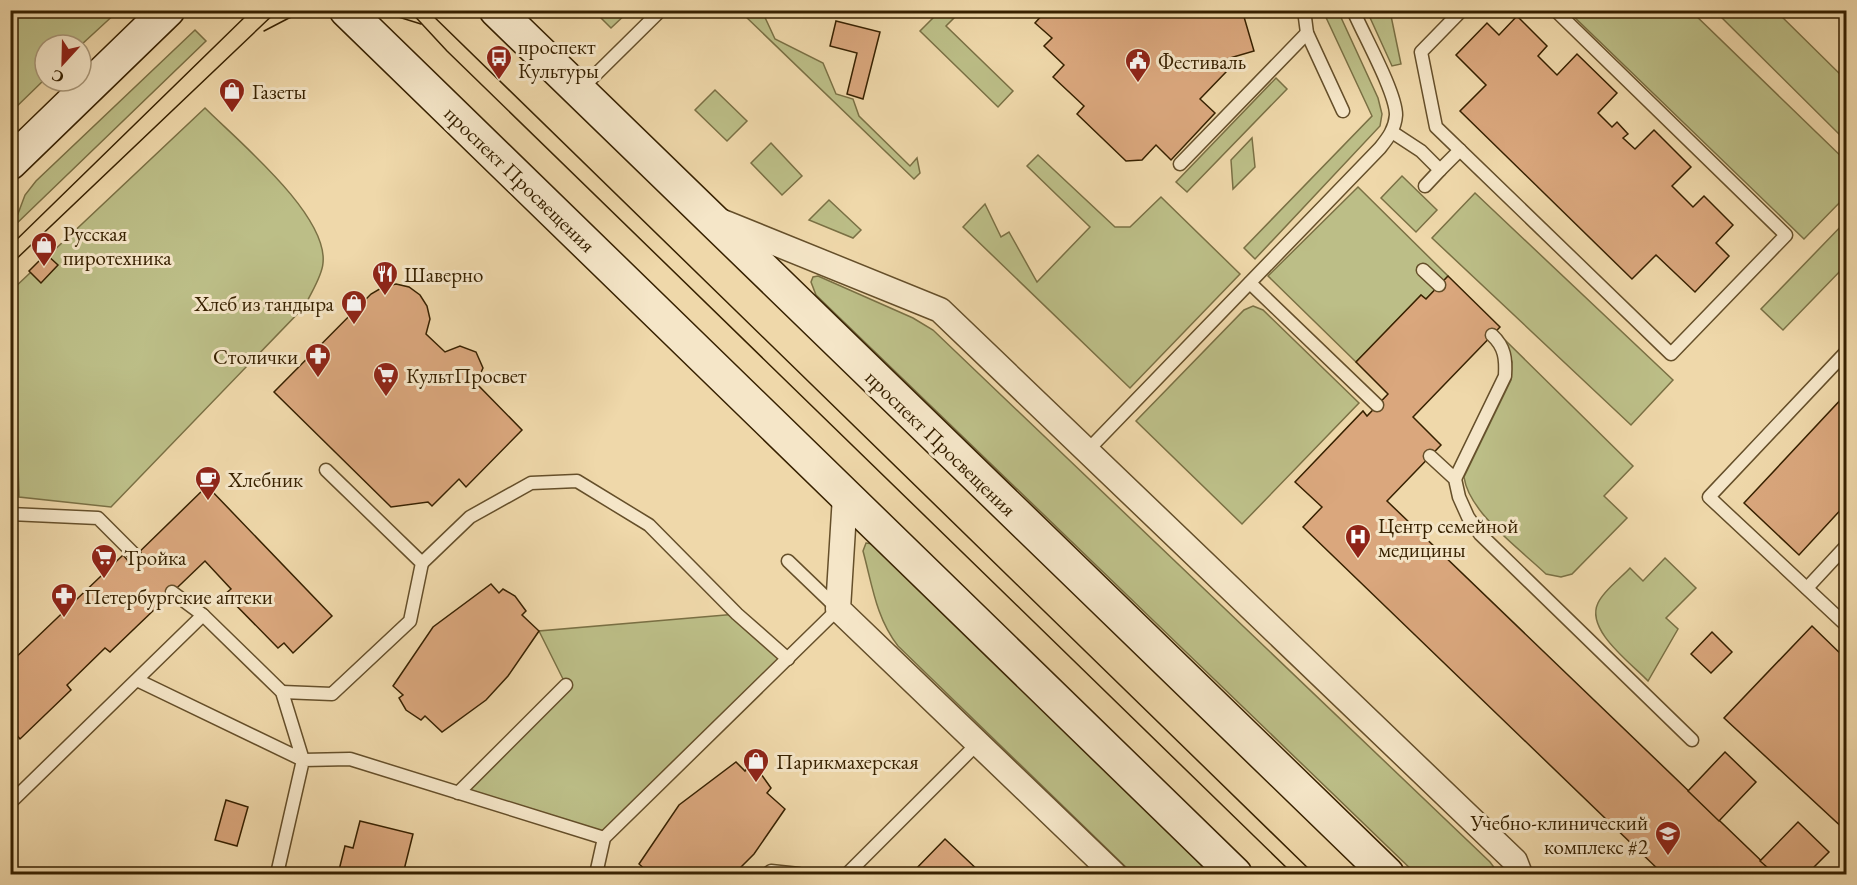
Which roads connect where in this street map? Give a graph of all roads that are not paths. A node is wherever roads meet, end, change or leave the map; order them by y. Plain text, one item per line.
1 (168, 10) edge
2 (346, 10) edge
3 (496, 10) edge
4 (661, 10) edge
5 (1304, 10) edge
6 (1353, 10) edge
7 (1462, 10) edge
8 (1555, 10) edge
9 (1307, 33) junction
10 (579, 91) junction
11 (1342, 111) dead end
12 (1392, 132) junction
13 (1460, 150) junction
14 (10, 163) edge
15 (1180, 164) dead end
16 (1440, 170) junction
17 (1425, 186) dead end
18 (706, 215) junction
19 (1423, 270) dead end
20 (1250, 283) junction
21 (1439, 285) dead end
22 (1492, 335) dead end
23 (1846, 352) edge
24 (1377, 405) dead end
25 (1087, 451) junction
26 (1430, 456) dead end
27 (326, 470) dead end
28 (1455, 479) junction
29 (845, 496) junction
30 (10, 514) edge
31 (1846, 546) edge
32 (135, 555) dead end
33 (788, 561) dead end
34 (422, 563) junction
35 (1807, 588) junction
36 (172, 592) dead end
37 (838, 609) junction
38 (203, 615) junction
39 (1846, 625) edge
40 (788, 659) junction
41 (137, 680) junction
42 (566, 685) dead end
43 (282, 692) junction
44 (1692, 740) dead end
45 (977, 744) junction
46 (303, 760) junction
47 (458, 792) junction
48 (10, 803) edge
49 (604, 838) junction
50 (277, 874) edge
51 (596, 874) edge
52 (767, 874) edge
53 (800, 874) edge
54 (847, 874) edge
55 (1114, 874) edge
56 (1235, 874) edge
57 (1387, 874) edge
58 (1520, 874) edge

1 - 14 main road
2 - 29 main road, проспект Просвещения
3 - 10 main road, проспект Просвещения
4 - 10 lane
5 - 9 lane
6 - 12 lane
7 - 13 lane
8 - 13 lane
9 - 11 lane
9 - 15 lane
10 - 18 main road, проспект Просвещения
12 - 16 lane
12 - 20 lane
13 - 16 lane
16 - 17 lane
18 - 25 street
18 - 57 main road, проспект Просвещения
19 - 21 lane
20 - 24 lane
20 - 25 lane
22 - 28 lane
23 - 35 lane
25 - 58 street
26 - 28 lane
27 - 34 lane
28 - 44 lane
29 - 37 street
29 - 56 main road, проспект Просвещения
30 - 32 lane
31 - 35 lane
33 - 37 lane
34 - 40 lane
34 - 43 lane
35 - 39 lane
36 - 38 lane
37 - 40 lane
37 - 45 street
38 - 41 lane
38 - 43 lane
40 - 49 lane
41 - 46 lane
41 - 48 lane
42 - 47 lane
43 - 46 lane
45 - 54 lane
45 - 55 street
46 - 47 lane
46 - 50 lane
47 - 49 lane
49 - 51 lane
52 - 53 lane

